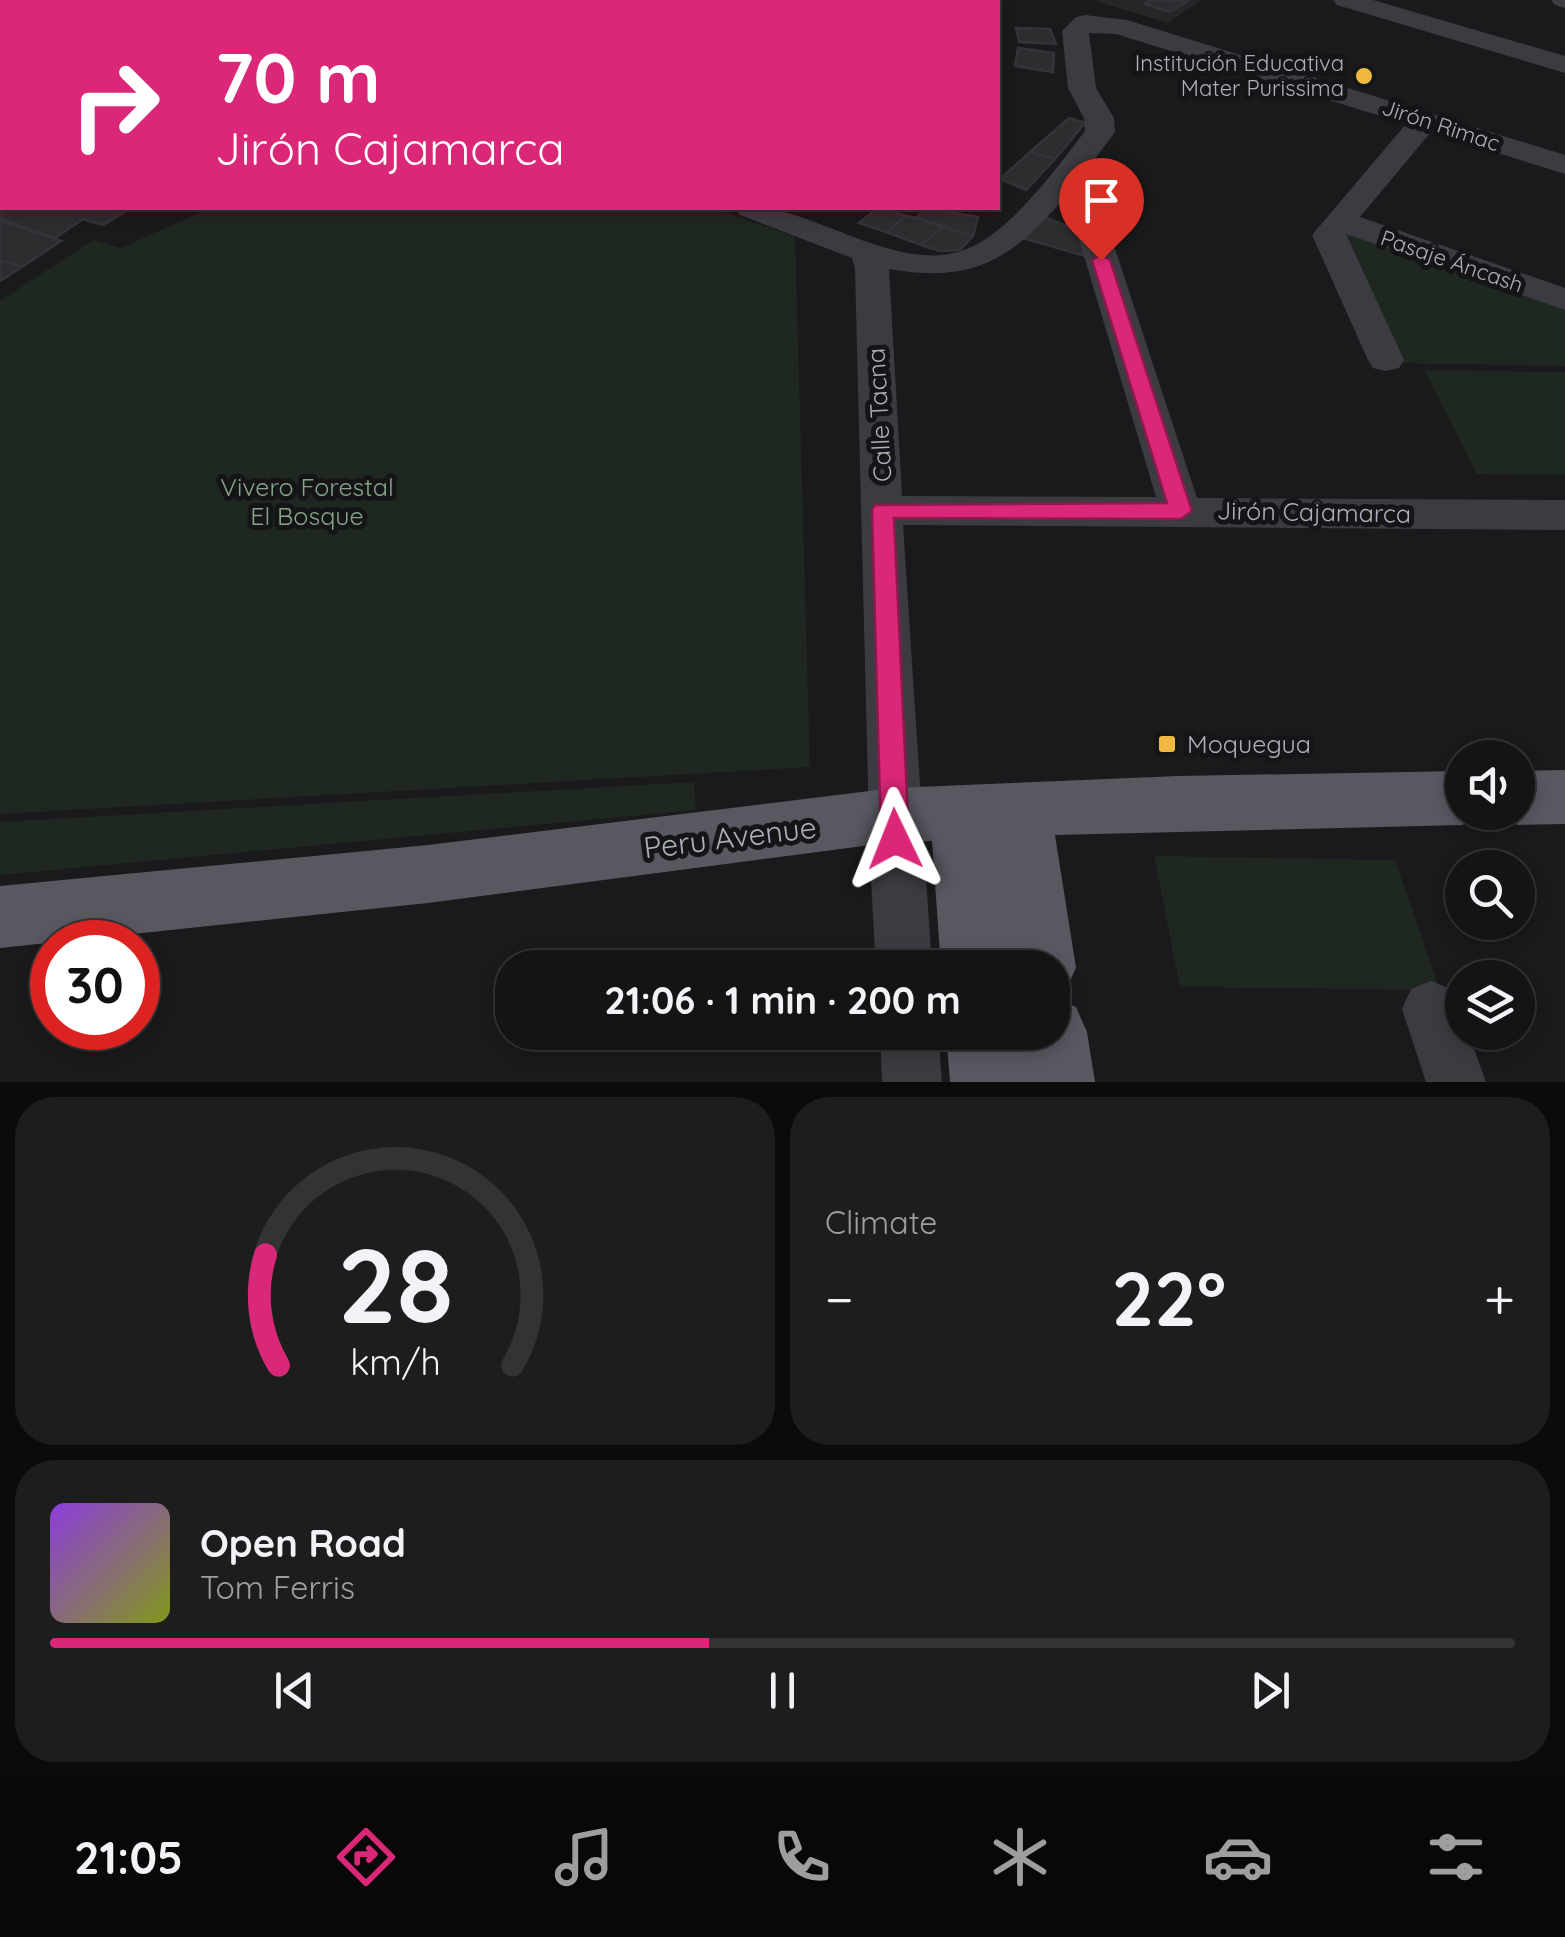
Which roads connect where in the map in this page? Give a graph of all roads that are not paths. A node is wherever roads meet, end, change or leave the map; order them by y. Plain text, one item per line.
1 (1346, 0) edge
2 (1058, 3) dead end
3 (1085, 23) junction
4 (1565, 65) edge
5 (1425, 120) junction
6 (1565, 165) edge
7 (1066, 177) junction
8 (756, 210) edge
9 (1339, 221) junction
10 (868, 256) junction
11 (1565, 300) edge
12 (1386, 360) dead end
13 (883, 510) junction
14 (1181, 511) junction
15 (1565, 515) edge
16 (1565, 797) edge
17 (1445, 798) edge
18 (1535, 798) edge
19 (990, 810) junction
20 (894, 815) junction
21 (0, 916) edge
22 (903, 950) edge
23 (978, 950) edge
24 (1036, 950) edge
25 (1431, 1009) dead end
26 (909, 1050) edge
27 (984, 1050) edge
28 (1054, 1050) edge
29 (912, 1082) edge
30 (987, 1082) edge
31 (1058, 1082) edge
32 (1456, 1082) edge

1 - 4 street
2 - 3 street
3 - 5 street, Jirón Rimac
3 - 7 street
5 - 6 street, Jirón Rimac
5 - 9 street
7 - 10 street
7 - 14 street
8 - 10 street
9 - 11 street, Pasaje Áncash
9 - 12 street
10 - 13 street, Calle Tacna
13 - 14 street, Jirón Cajamarca
13 - 20 street, Calle Tacna
14 - 15 street, Jirón Cajamarca
16 - 18 main road
17 - 19 main road, Peru Avenue
19 - 20 main road, Peru Avenue
19 - 23 main road
19 - 24 main road
20 - 21 main road, Peru Avenue
20 - 22 street, Calle Tacna
25 - 32 street
26 - 29 street
27 - 30 main road
28 - 31 main road

